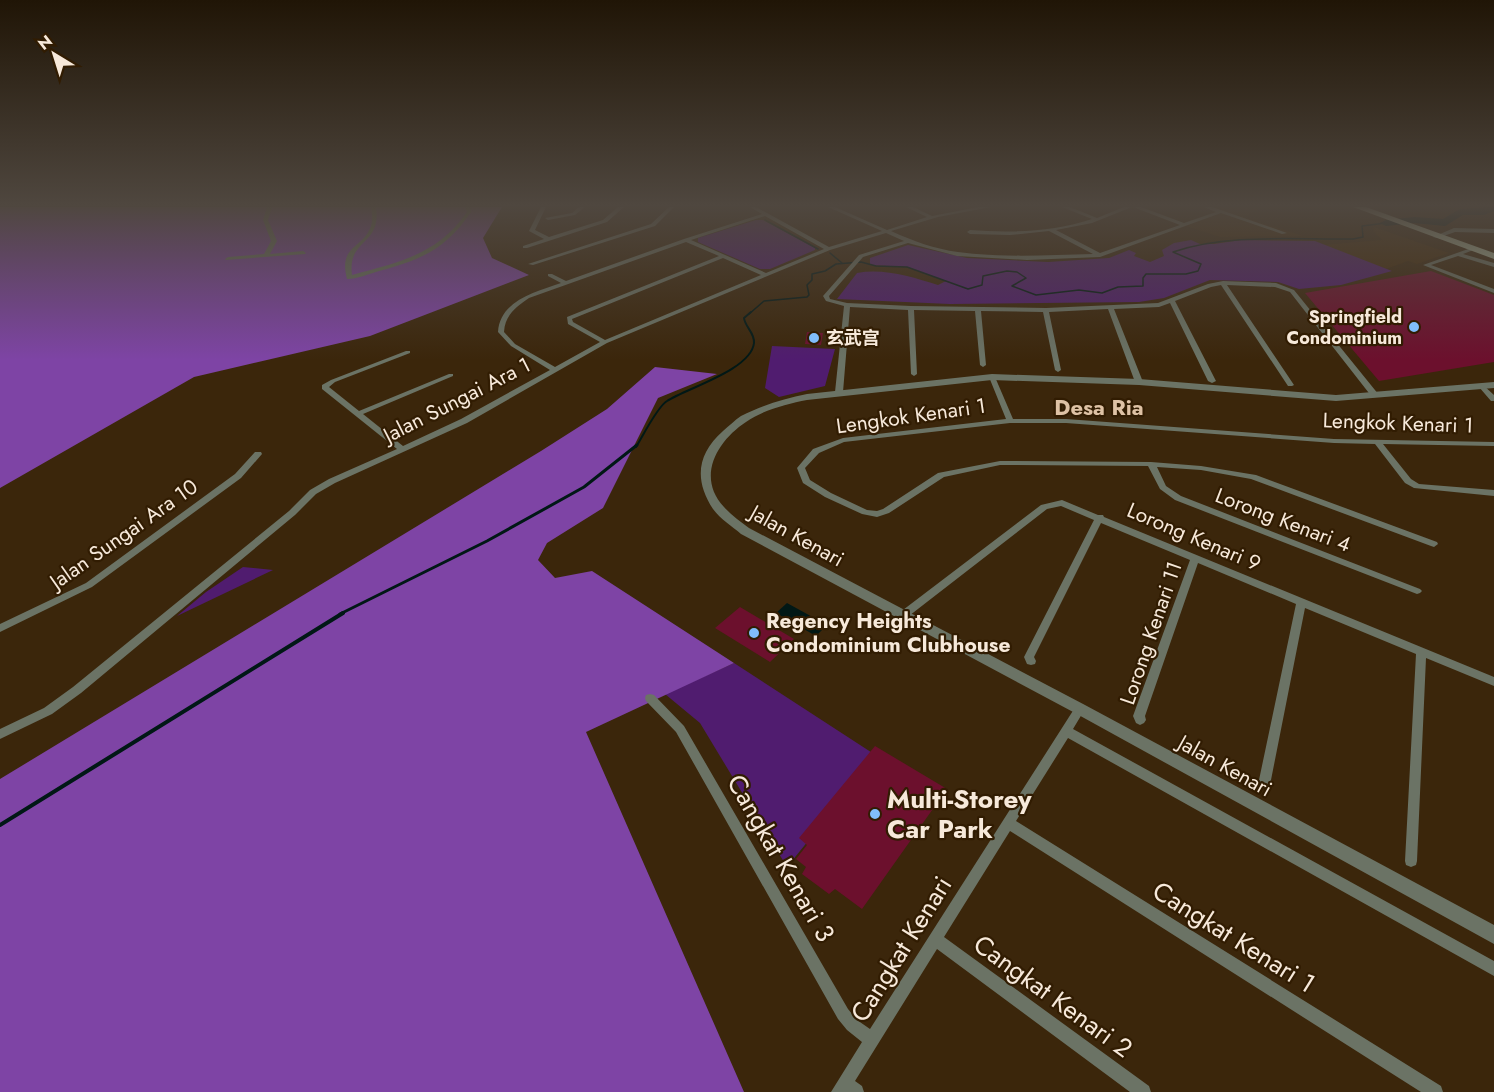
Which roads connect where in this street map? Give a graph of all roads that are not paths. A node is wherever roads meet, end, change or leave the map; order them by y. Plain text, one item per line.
1 (241, 258) edge
2 (348, 258) edge
3 (416, 258) edge
4 (550, 258) edge
5 (636, 258) edge
6 (719, 258) edge
7 (728, 258) edge
8 (807, 258) edge
9 (866, 258) edge
10 (1449, 258) edge
11 (1470, 258) edge
12 (228, 259) dead end
13 (531, 264) dead end
14 (1494, 265) edge
15 (550, 275) dead end
16 (767, 275) junction
17 (566, 283) junction
18 (1223, 283) junction
19 (1494, 291) edge
20 (1173, 302) junction
21 (847, 305) junction
22 (1110, 307) junction
23 (911, 308) junction
24 (978, 309) junction
25 (1046, 310) junction
26 (605, 342) junction
27 (408, 352) dead end
28 (983, 365) dead end
29 (1058, 369) dead end
30 (554, 370) junction
31 (914, 374) dead end
32 (451, 375) dead end
33 (992, 377) junction
34 (1212, 381) dead end
35 (1139, 382) junction
36 (1290, 386) dead end
37 (1488, 386) edge
38 (839, 392) junction
39 (1375, 395) junction
40 (1494, 399) edge
41 (357, 414) junction
42 (1010, 421) junction
43 (1378, 443) junction
44 (1494, 444) edge
45 (402, 449) junction
46 (258, 454) dead end
47 (1151, 464) junction
48 (1494, 493) edge
49 (1100, 517) junction
50 (1434, 544) dead end
51 (1196, 558) junction
52 (1417, 591) dead end
53 (1300, 602) junction
54 (902, 616) junction
55 (0, 628) edge
56 (1421, 651) junction
57 (1031, 661) dead end
58 (1494, 682) edge
59 (650, 698) dead end
60 (1080, 709) junction
61 (1140, 720) dead end
62 (1066, 731) junction
63 (0, 734) edge
64 (1266, 784) dead end
65 (1008, 823) junction
66 (1411, 861) dead end
67 (1494, 934) edge
68 (935, 939) junction
69 (1494, 969) edge
70 (872, 1040) junction
71 (847, 1089) edge
72 (1143, 1092) edge
73 (1435, 1092) edge

1 - 12 street
2 - 3 street
4 - 13 street
5 - 17 street
6 - 26 street
7 - 16 street
8 - 16 street, Jalan Sungai Ara 1
9 - 21 street
10 - 19 street
11 - 14 street
15 - 17 street
16 - 26 street, Jalan Sungai Ara 1
17 - 30 street
18 - 20 street
18 - 36 street
18 - 39 street
20 - 22 street
20 - 34 street
21 - 23 street
21 - 38 street
22 - 25 street
22 - 35 street
23 - 24 street
23 - 31 street
24 - 25 street
24 - 28 street
25 - 29 street
26 - 30 street, Jalan Sungai Ara 1
27 - 41 street
30 - 45 street, Jalan Sungai Ara 1
32 - 41 street
33 - 35 street, Jalan Kenari
33 - 38 street, Jalan Kenari
33 - 42 street
35 - 39 street, Jalan Kenari
37 - 39 street, Jalan Kenari
37 - 40 street
38 - 54 street, Jalan Kenari
41 - 45 street
42 - 43 street, Lengkok Kenari 1
42 - 47 street, Lengkok Kenari 1
43 - 44 street, Lengkok Kenari 1
43 - 48 street
45 - 63 street, Jalan Sungai Ara 1
46 - 55 street, Jalan Sungai Ara 10
47 - 50 street, Lengkok Kenari 1
47 - 52 street, Lorong Kenari 4
49 - 51 street, Lorong Kenari 9
49 - 54 street, Lorong Kenari 9
49 - 57 street
51 - 53 street, Lorong Kenari 9
51 - 61 street, Lorong Kenari 11
53 - 56 street, Lorong Kenari 9
53 - 64 street
54 - 60 street, Jalan Kenari
56 - 58 street, Lorong Kenari 9
56 - 66 street
59 - 70 street, Cangkat Kenari 3
60 - 62 street, Cangkat Kenari
60 - 67 street, Jalan Kenari
62 - 65 street, Cangkat Kenari
62 - 69 street
65 - 68 street, Cangkat Kenari
65 - 73 street, Cangkat Kenari 1
68 - 70 street, Cangkat Kenari
68 - 72 street, Cangkat Kenari 2
70 - 71 street, Cangkat Kenari

